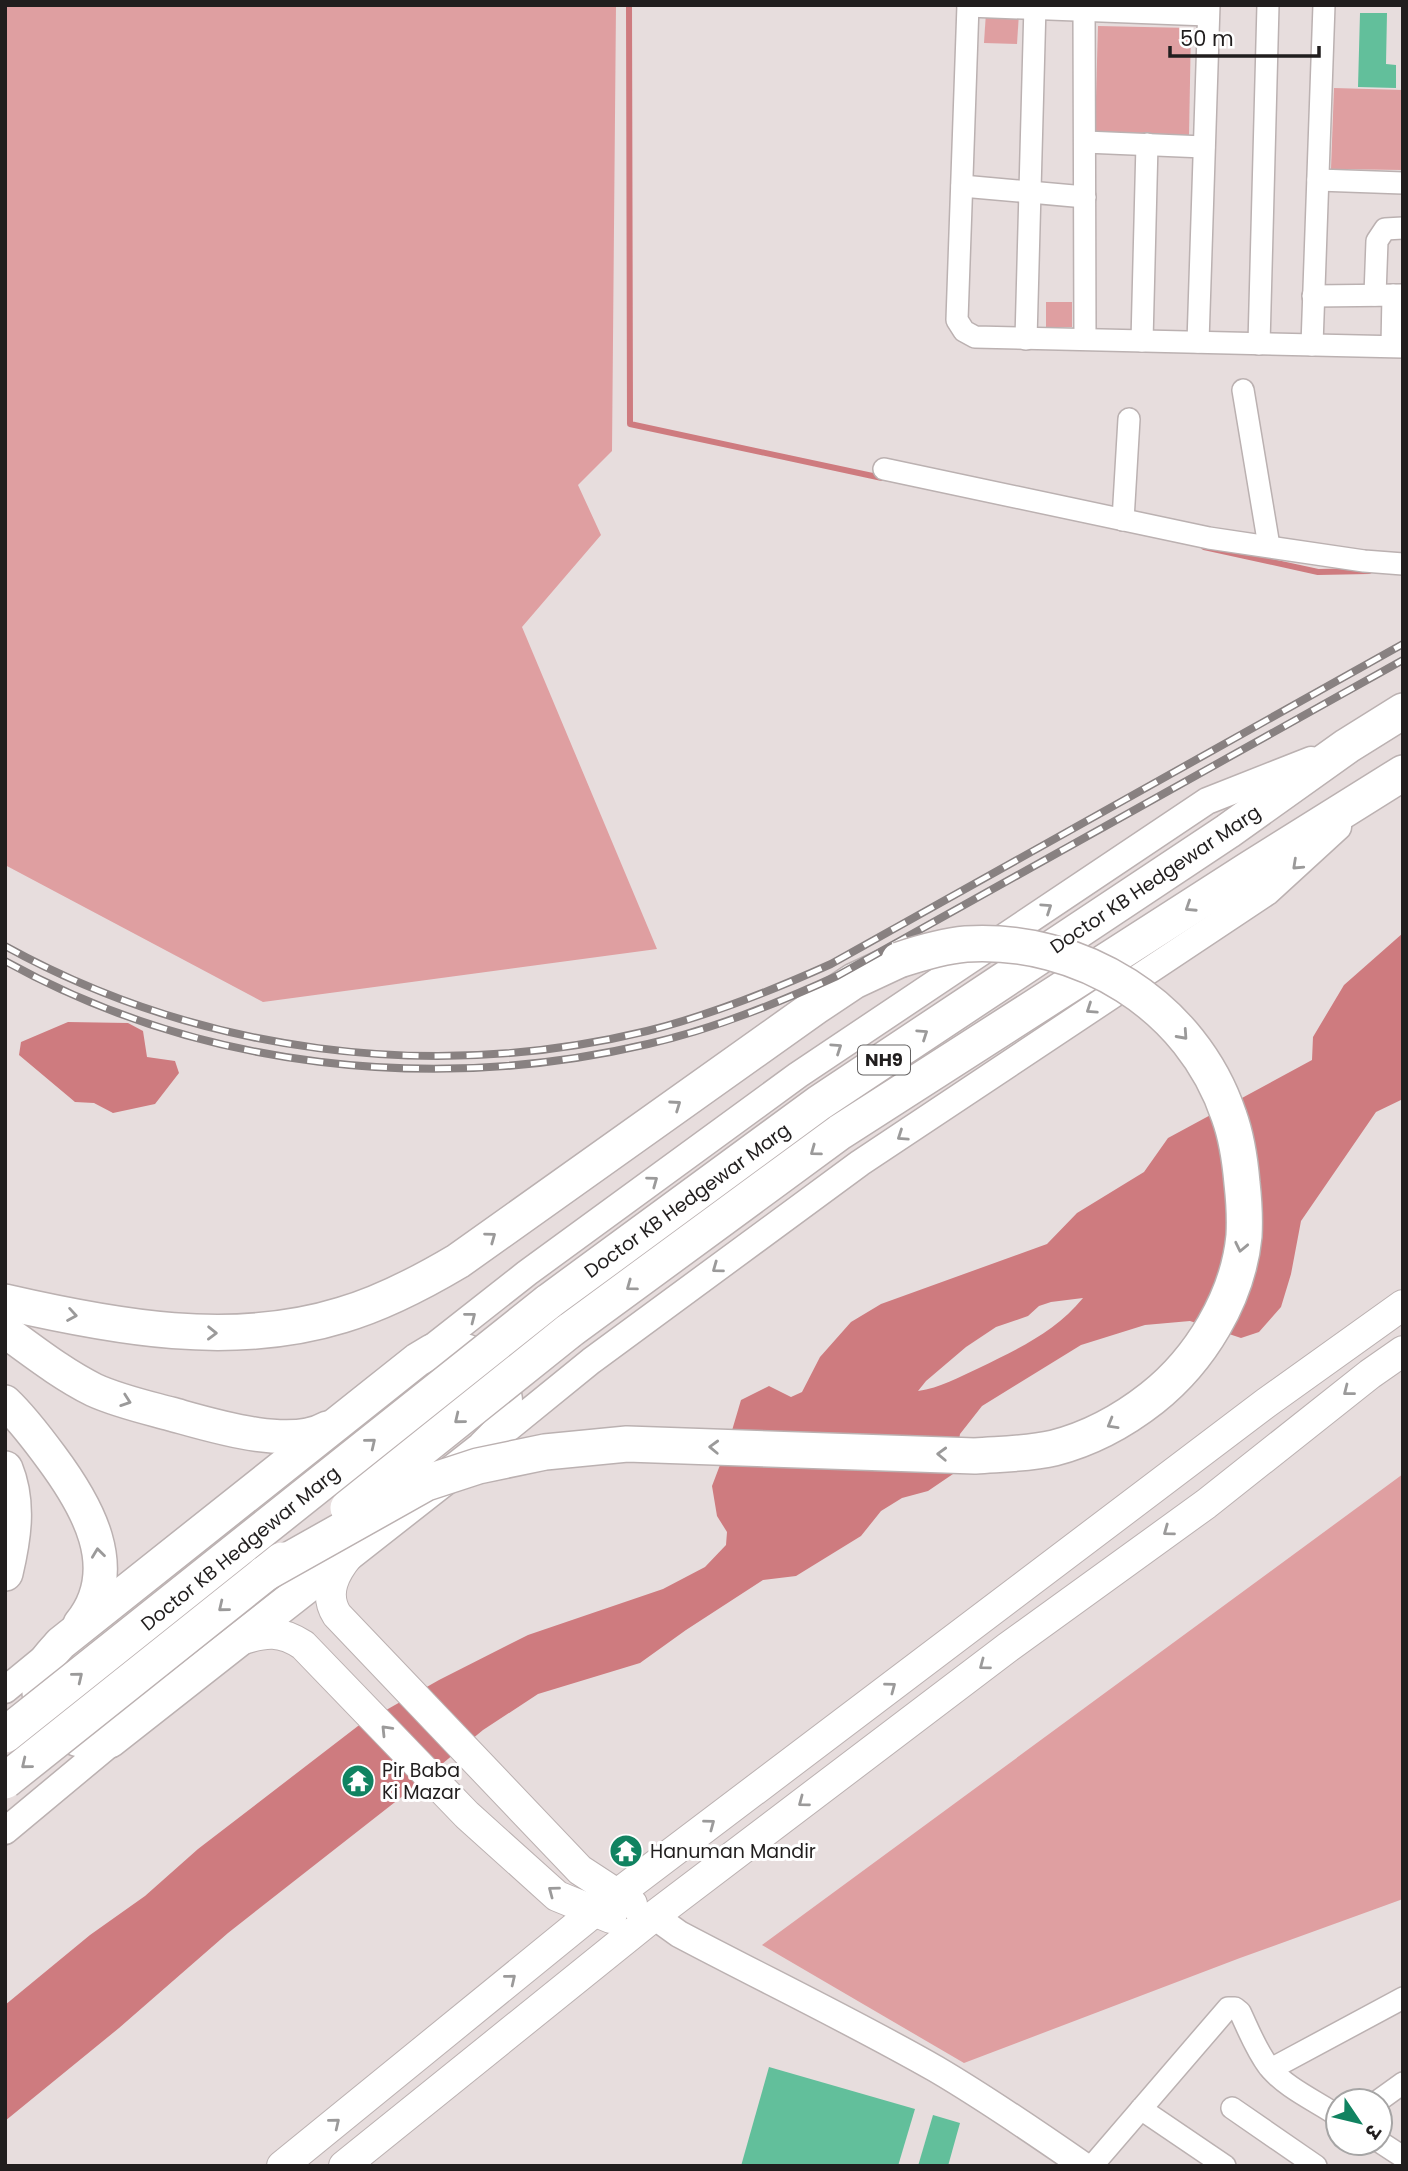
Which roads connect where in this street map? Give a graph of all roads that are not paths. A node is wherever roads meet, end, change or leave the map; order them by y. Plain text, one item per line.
1 (1268, 5) edge
2 (1324, 5) edge
3 (968, 6) edge
4 (1035, 7) edge
5 (1084, 8) edge
6 (1151, 9) edge
7 (1208, 10) edge
8 (1085, 142) junction
9 (1147, 144) junction
10 (1204, 147) junction
11 (1318, 180) junction
12 (1403, 183) edge
13 (962, 186) junction
14 (1030, 193) junction
15 (1085, 197) junction
16 (1403, 228) edge
17 (1390, 295) edge
18 (1313, 296) junction
19 (1026, 339) junction
20 (1085, 339) junction
21 (1142, 341) junction
22 (1198, 342) junction
23 (1259, 344) junction
24 (1312, 345) junction
25 (1397, 346) edge
26 (1243, 390) dead end
27 (1129, 419) dead end
28 (884, 469) dead end
29 (1123, 520) junction
30 (1269, 547) junction
31 (1403, 564) edge
32 (1403, 710) edge
33 (1348, 746) junction
34 (1393, 779) edge
35 (5, 1302) edge
36 (1403, 1306) edge
37 (5, 1331) edge
38 (1403, 1351) edge
39 (417, 1360) junction
40 (5, 1402) edge
41 (346, 1417) junction
42 (482, 1449) junction
43 (301, 1452) junction
44 (5, 1469) edge
45 (360, 1546) junction
46 (5, 1573) edge
47 (264, 1574) junction
48 (120, 1596) junction
49 (65, 1640) junction
50 (240, 1640) junction
51 (187, 1682) junction
52 (5, 1690) edge
53 (128, 1729) junction
54 (5, 1735) edge
55 (5, 1781) edge
56 (5, 1831) edge
57 (605, 1903) junction
58 (645, 1923) junction
59 (1403, 1998) edge
60 (1271, 2069) junction
61 (1324, 2107) edge
62 (1232, 2108) dead end
63 (1141, 2109) junction
64 (282, 2166) edge
65 (344, 2166) edge
66 (1084, 2166) edge
67 (1092, 2166) edge
68 (1225, 2166) edge
69 (1316, 2166) edge

1 - 23 street
2 - 11 street
3 - 4 street
3 - 13 street
4 - 5 street
4 - 14 street
5 - 6 street
5 - 8 street
6 - 7 street
7 - 10 street
8 - 9 street
8 - 15 street
9 - 10 street
9 - 21 street
10 - 22 street
11 - 12 street
11 - 18 street
13 - 14 street
13 - 19 street
14 - 15 street
14 - 19 street
15 - 20 street
16 - 17 street
17 - 18 street
17 - 25 street
18 - 24 street
19 - 20 street
20 - 21 street
21 - 22 street
22 - 23 street
23 - 24 street
24 - 25 street
26 - 30 street
27 - 29 street
28 - 29 street
29 - 30 street
30 - 31 street
32 - 33 highway, Doctor KB Hedgewar Marg / NH9
39 -> 33 street
54 -> 33 highway, Doctor KB Hedgewar Marg / NH9, bridge
34 -> 42 street
34 -> 47 highway, Doctor KB Hedgewar Marg / NH9, bridge
35 -> 47 highway, bridge
57 -> 36 main road
37 -> 41 main road
38 -> 58 main road
39 - 41 main road
39 - 42 main road
49 -> 40 main road
41 - 43 main road
42 - 45 main road
43 - 45 main road
43 - 48 main road
44 - 46 highway
45 - 50 main road
45 - 57 main road
47 -> 55 highway, Doctor KB Hedgewar Marg, bridge
48 - 49 main road
48 - 51 main road
49 - 52 street
49 - 53 main road
50 - 51 main road
57 -> 50 main road
51 - 53 main road
53 - 56 street
57 - 58 main road
64 -> 57 main road
58 - 65 main road
58 - 66 street
59 - 60 street
60 - 61 street
60 - 63 street
62 - 69 street
63 - 67 street
63 - 68 street

